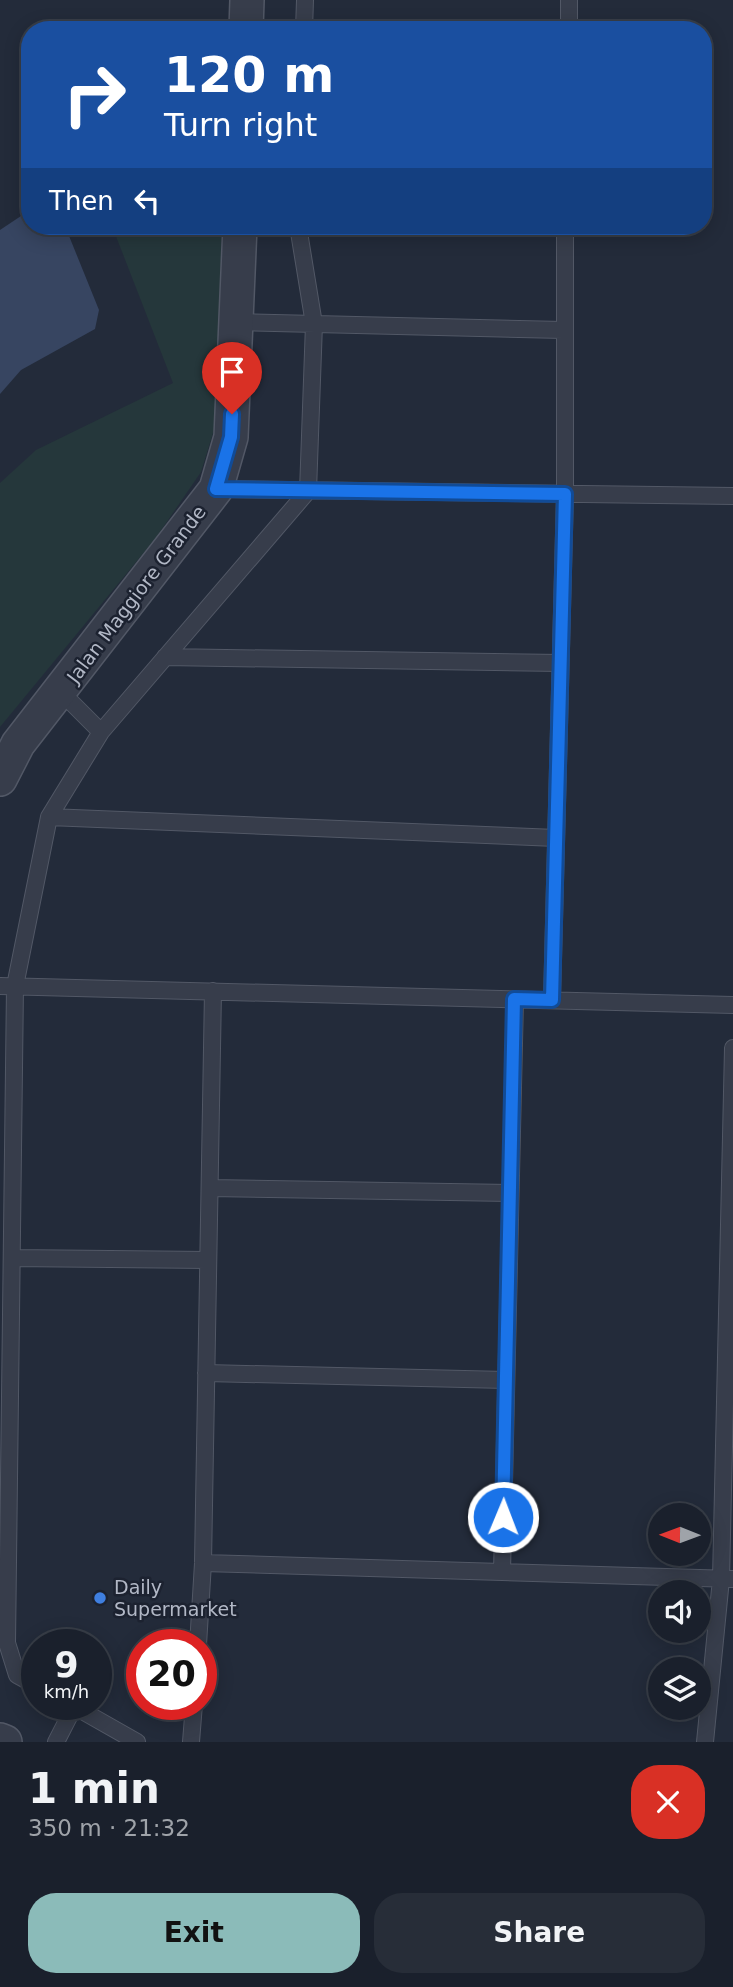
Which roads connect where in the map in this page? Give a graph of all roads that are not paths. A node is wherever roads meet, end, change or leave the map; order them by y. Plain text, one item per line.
1 (247, 0) edge
2 (305, 0) edge
3 (569, 0) edge
4 (246, 21) edge
5 (304, 21) edge
6 (569, 21) edge
7 (240, 235) edge
8 (299, 235) edge
9 (565, 235) edge
10 (236, 322) junction
11 (314, 324) junction
12 (564, 330) junction
13 (216, 489) junction
14 (308, 491) junction
15 (565, 494) junction
16 (733, 496) edge
17 (165, 657) junction
18 (561, 663) junction
19 (61, 692) junction
20 (101, 732) junction
21 (0, 779) edge
22 (49, 817) junction
23 (556, 838) junction
24 (8, 986) edge
25 (213, 991) junction
26 (514, 999) junction
27 (552, 1000) junction
28 (733, 1005) edge
29 (733, 1048) edge
30 (210, 1188) junction
31 (510, 1193) junction
32 (12, 1258) junction
33 (208, 1260) junction
34 (206, 1373) junction
35 (506, 1380) junction
36 (203, 1563) junction
37 (502, 1572) junction
38 (727, 1579) edge
39 (4, 1623) edge
40 (199, 1629) edge
41 (21, 1677) edge
42 (66, 1720) edge
43 (97, 1720) edge
44 (193, 1720) edge
45 (56, 1742) edge
46 (137, 1742) edge
47 (191, 1742) edge
48 (705, 1742) edge

1 - 4 street
2 - 5 lane
3 - 6 lane
7 - 10 street, Jalan Maggiore Grande
8 - 11 lane
9 - 12 lane
10 - 11 lane
10 - 13 street, Jalan Maggiore Grande
11 - 12 lane
11 - 14 lane
12 - 15 lane
13 - 14 lane
13 - 19 street, Jalan Maggiore Grande
14 - 15 lane
14 - 17 lane
15 - 16 lane
15 - 18 lane
17 - 18 lane
17 - 20 lane
18 - 23 lane
19 - 20 lane
19 - 21 street, Jalan Maggiore Grande
20 - 22 lane
22 - 23 lane
22 - 24 lane
23 - 27 lane
24 - 25 lane
24 - 32 lane
25 - 26 lane
25 - 30 lane
26 - 27 lane
26 - 31 lane
27 - 28 lane
29 - 38 lane
30 - 31 lane
30 - 33 lane
31 - 35 lane
32 - 33 lane
32 - 39 lane
33 - 34 lane
34 - 35 lane
34 - 36 lane
35 - 37 lane
36 - 37 lane
36 - 40 lane
37 - 38 lane
38 - 48 lane
39 - 41 lane
42 - 45 lane
43 - 46 lane
44 - 47 lane

